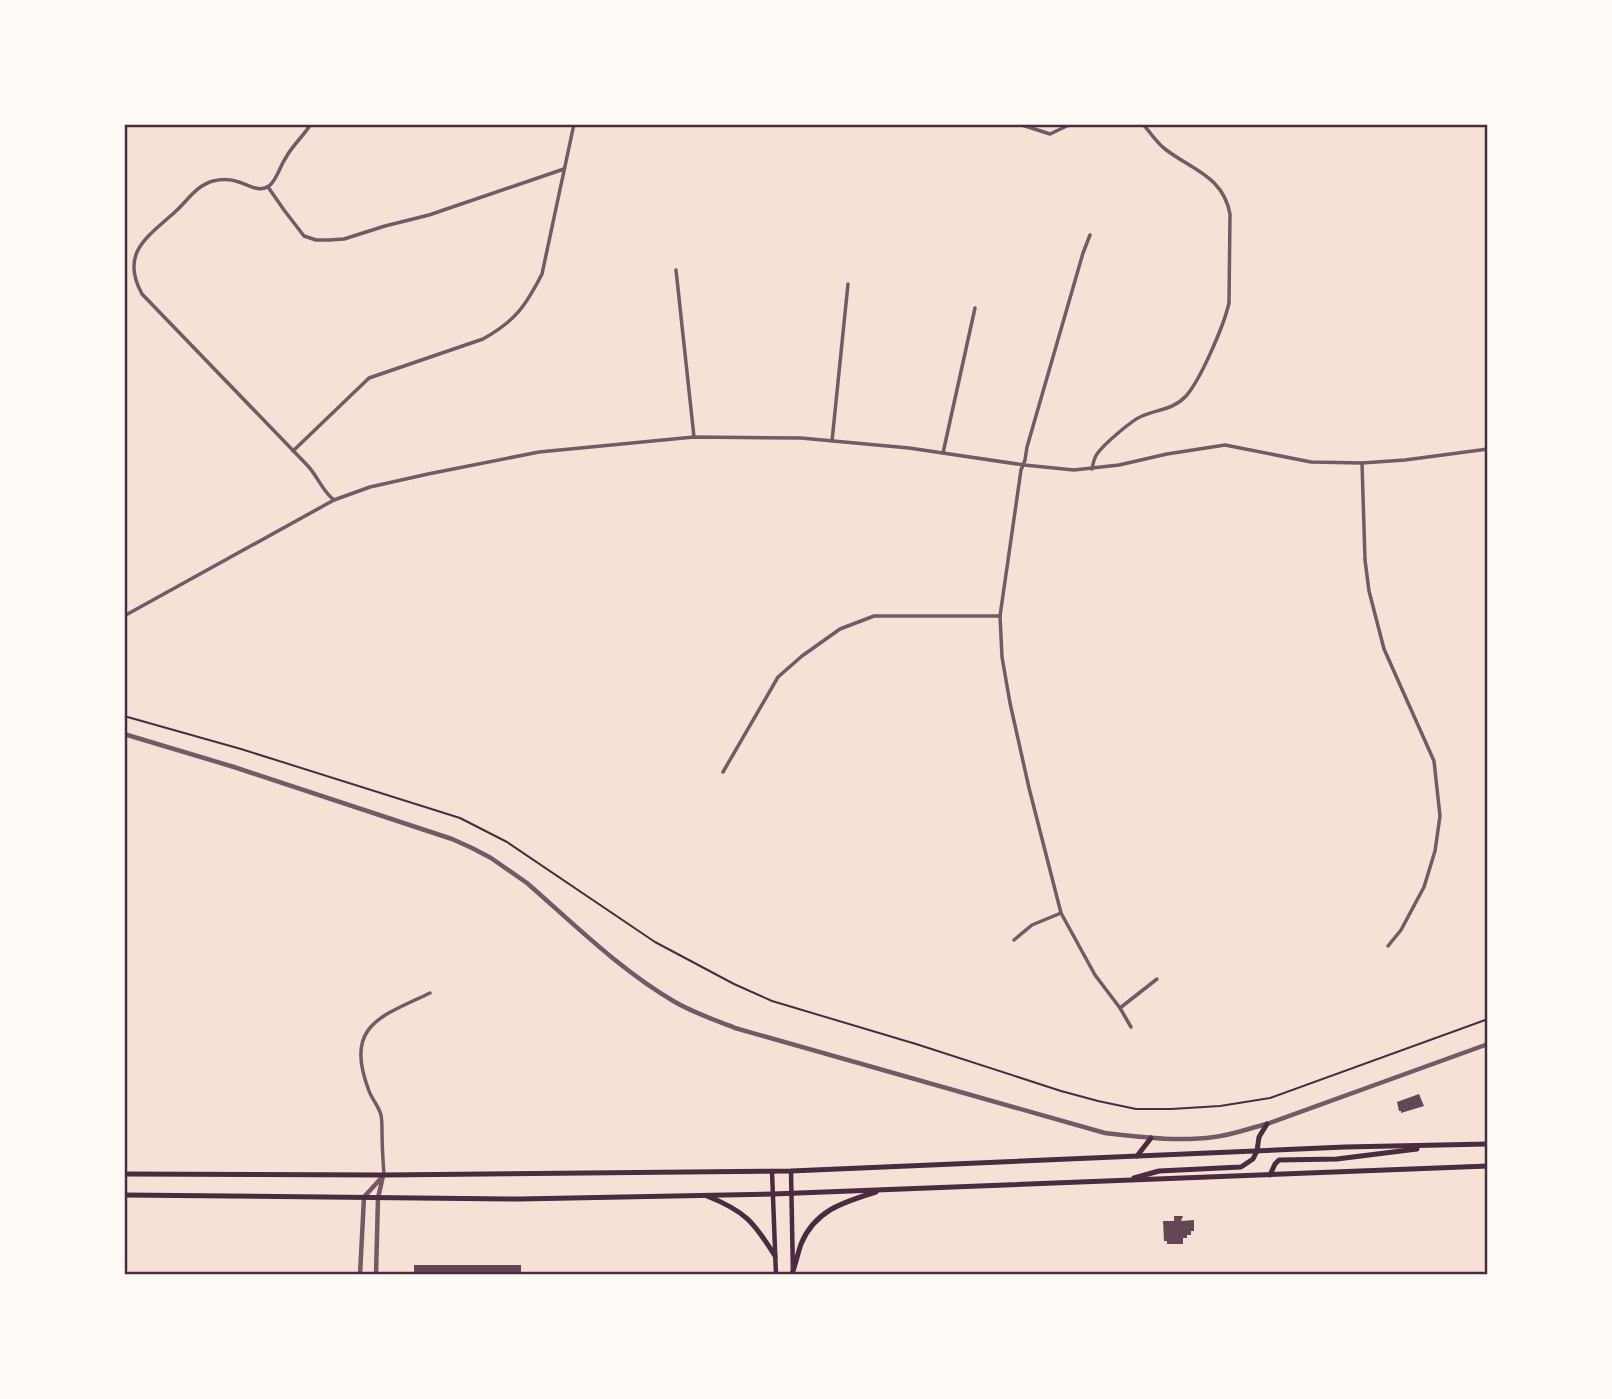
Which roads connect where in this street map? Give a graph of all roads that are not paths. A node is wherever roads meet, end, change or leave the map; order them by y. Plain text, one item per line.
1 (311, 124) edge
2 (574, 124) edge
3 (1019, 124) edge
4 (1071, 124) edge
5 (1143, 124) edge
6 (564, 169) junction
7 (268, 187) junction
8 (1090, 235) dead end
9 (676, 271) dead end
10 (848, 284) dead end
11 (975, 308) dead end
12 (694, 437) junction
13 (832, 441) junction
14 (1488, 449) edge
15 (293, 451) junction
16 (943, 453) junction
17 (1362, 463) junction
18 (1024, 465) junction
19 (1092, 469) junction
20 (334, 500) junction
21 (124, 616) edge
22 (1000, 616) junction
23 (124, 734) edge
24 (723, 772) dead end
25 (1062, 913) junction
26 (1014, 940) dead end
27 (1388, 946) dead end
28 (1157, 979) dead end
29 (430, 993) dead end
30 (1120, 1008) junction
31 (1131, 1027) dead end
32 (1488, 1044) edge
33 (1267, 1124) junction
34 (1152, 1138) junction
35 (1488, 1144) edge
36 (1444, 1145) junction
37 (1257, 1151) junction
38 (1137, 1156) junction
39 (1488, 1166) edge
40 (772, 1170) junction
41 (791, 1171) junction
42 (124, 1174) edge
43 (384, 1175) junction
44 (1270, 1175) junction
45 (1124, 1181) junction
46 (887, 1189) junction
47 (791, 1193) junction
48 (773, 1194) junction
49 (124, 1195) edge
50 (704, 1195) junction
51 (364, 1197) junction
52 (378, 1198) junction
53 (775, 1256) junction
54 (793, 1273) edge
55 (360, 1275) edge
56 (376, 1275) edge
57 (776, 1275) edge

1 - 7 street
2 - 6 street
3 - 4 street
5 - 19 street
6 - 7 street
6 - 15 street
7 - 15 street
8 - 18 street
9 - 12 street
10 - 13 street
11 - 16 street
12 - 13 street
12 - 20 street
13 - 16 street
14 - 17 street
15 - 20 street
16 - 18 street
17 - 19 street
17 - 27 street
18 - 19 street
18 - 22 street
20 - 21 street
22 - 24 street
22 - 25 street
23 - 34 street
25 - 26 street
25 - 30 street
28 - 30 street
29 - 43 street
30 - 31 street
32 - 33 street
33 - 34 street
33 - 37 highway
34 - 38 highway
35 - 36 highway
36 - 37 highway
36 - 44 highway
37 - 38 highway
37 - 45 highway
38 - 41 highway
39 - 44 highway
40 - 41 highway
40 - 43 highway
40 - 48 main road
41 - 47 main road
42 - 43 highway
43 - 51 street
43 - 52 street
44 - 45 highway
45 - 46 highway
46 - 47 highway
46 - 54 highway
47 - 48 highway
47 - 54 main road
48 - 50 highway
48 - 53 main road
49 - 51 highway
50 - 52 highway
50 - 53 highway
51 - 52 highway
51 - 55 street
52 - 56 street
53 - 57 main road

